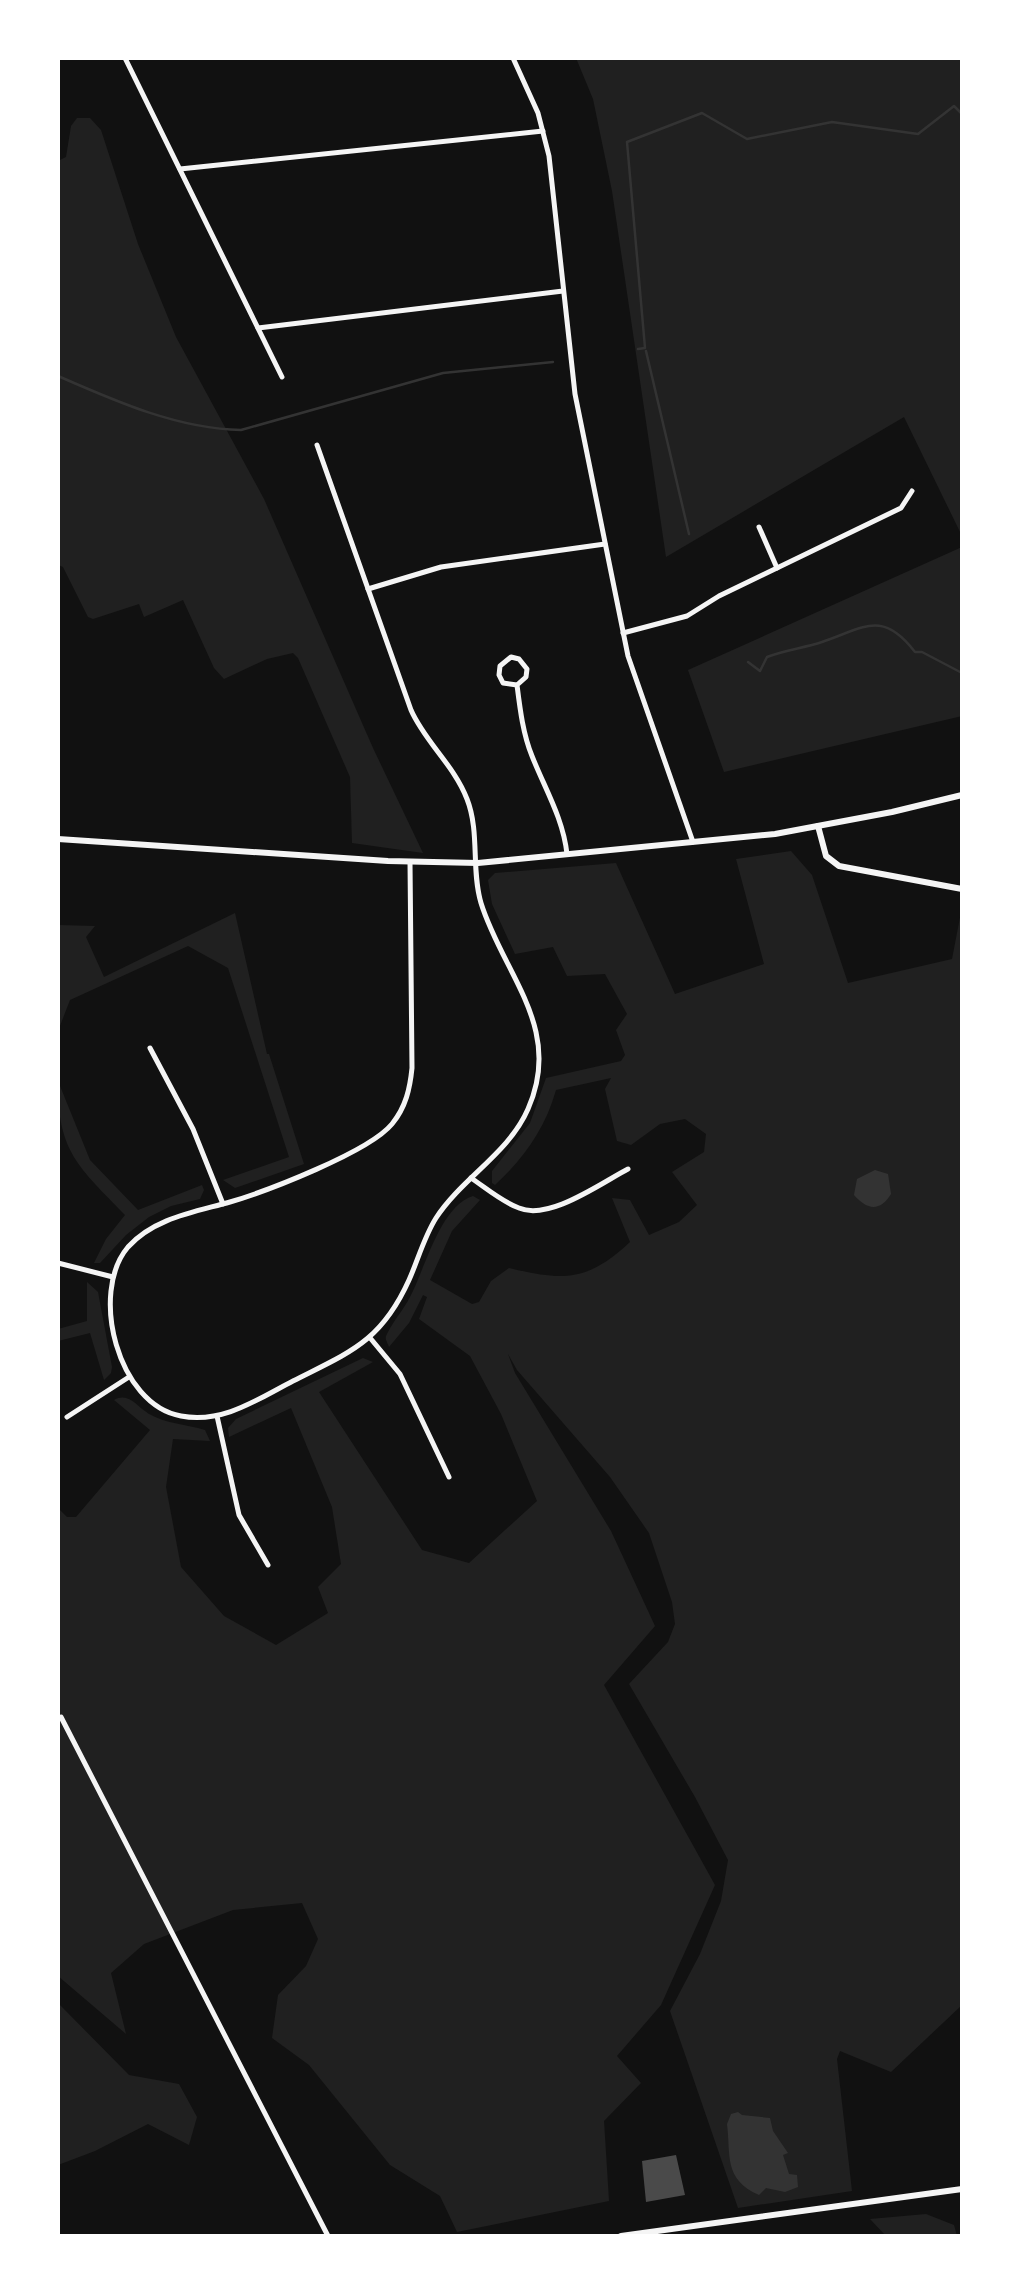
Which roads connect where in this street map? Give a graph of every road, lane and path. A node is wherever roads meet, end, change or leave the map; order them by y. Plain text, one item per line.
1 (124, 58) edge
2 (513, 58) edge
3 (543, 131) junction
4 (180, 169) junction
5 (564, 291) junction
6 (258, 328) junction
7 (282, 378) dead end
8 (317, 445) dead end
9 (912, 491) dead end
10 (759, 527) dead end
11 (605, 544) junction
12 (777, 568) junction
13 (368, 589) junction
14 (623, 633) junction
15 (516, 686) junction
16 (962, 795) edge
17 (818, 826) junction
18 (58, 839) edge
19 (693, 842) junction
20 (567, 855) junction
21 (410, 862) junction
22 (478, 863) junction
23 (962, 889) edge
24 (150, 1048) dead end
25 (628, 1169) dead end
26 (472, 1178) junction
27 (223, 1204) junction
28 (58, 1263) edge
29 (113, 1277) junction
30 (371, 1339) junction
31 (129, 1377) junction
32 (68, 1416) dead end
33 (218, 1416) junction
34 (448, 1477) dead end
35 (268, 1565) dead end
36 (61, 1717) dead end
37 (962, 2189) edge
38 (328, 2236) edge
39 (621, 2236) edge

1 - 4 street
2 - 3 street
3 - 4 street
3 - 5 street
4 - 6 street
5 - 6 street
5 - 11 street
6 - 7 street
8 - 13 street
9 - 12 street
10 - 12 street
11 - 13 street
11 - 14 street
12 - 14 street
13 - 22 street
14 - 19 street
15 - 15 street
15 - 20 street
16 - 17 main road
17 - 19 main road
17 - 23 main road
18 - 21 main road
19 - 20 main road
20 - 22 main road
21 - 22 main road
21 - 27 street
22 - 26 street
24 - 27 street
25 - 26 street
26 - 30 street
27 - 29 street
28 - 29 street
29 - 31 street
30 - 33 street
30 - 34 street
31 - 32 street
31 - 33 street
33 - 35 street
36 - 38 street
37 - 39 main road

